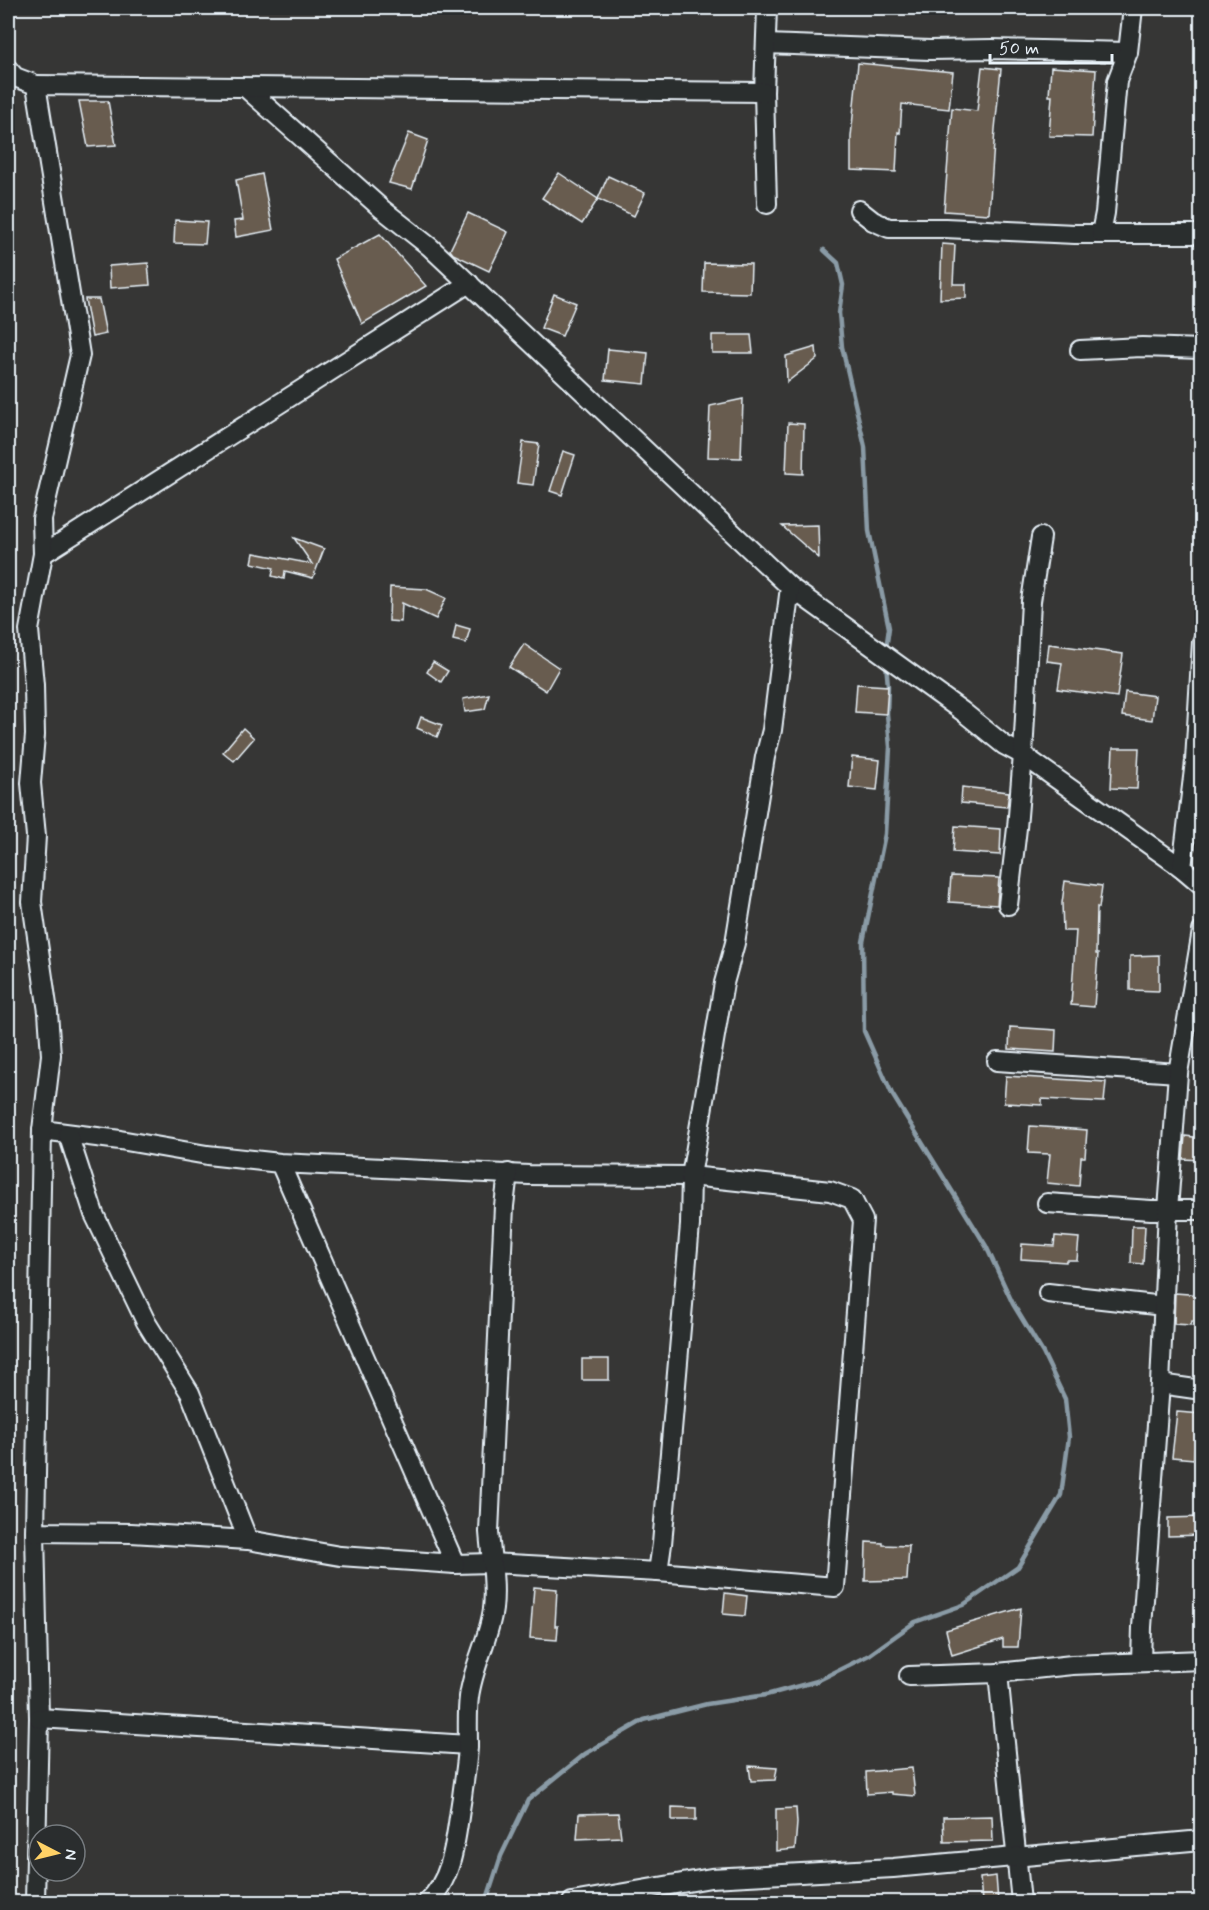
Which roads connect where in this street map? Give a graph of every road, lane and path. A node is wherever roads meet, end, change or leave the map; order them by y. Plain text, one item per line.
1 (767, 8) edge
2 (1133, 8) edge
3 (766, 44) junction
4 (1128, 52) junction
5 (8, 69) edge
6 (36, 85) junction
7 (246, 88) junction
8 (764, 92) junction
9 (767, 204) dead end
10 (859, 210) dead end
11 (1101, 233) junction
12 (1202, 234) edge
13 (469, 283) junction
14 (1202, 349) edge
15 (1080, 350) dead end
16 (1041, 537) dead end
17 (43, 554) junction
18 (790, 587) junction
19 (1202, 642) edge
20 (1023, 755) junction
21 (1182, 868) junction
22 (1202, 885) edge
23 (1008, 905) dead end
24 (1202, 931) edge
25 (997, 1061) dead end
26 (1178, 1073) junction
27 (42, 1130) junction
28 (68, 1134) junction
29 (280, 1163) junction
30 (508, 1173) junction
31 (691, 1176) junction
32 (1047, 1203) dead end
33 (1168, 1210) junction
34 (1202, 1210) edge
35 (1048, 1293) dead end
36 (1164, 1306) junction
37 (1160, 1384) junction
38 (1202, 1390) edge
39 (35, 1532) junction
40 (248, 1540) junction
41 (491, 1563) junction
42 (455, 1564) junction
43 (658, 1572) junction
44 (1202, 1660) edge
45 (1141, 1662) junction
46 (998, 1673) junction
47 (909, 1676) dead end
48 (39, 1718) junction
49 (468, 1745) junction
50 (1202, 1840) edge
51 (1016, 1858) junction
52 (35, 1902) edge
53 (427, 1902) edge
54 (572, 1902) edge
55 (1021, 1902) edge

1 - 3 street
2 - 4 street
3 - 4 street
3 - 8 street
4 - 11 street
5 - 6 street
6 - 7 street
6 - 17 street
7 - 8 street
7 - 13 street
8 - 9 street
10 - 11 street
11 - 12 street
13 - 17 street
13 - 18 street
14 - 15 street
16 - 20 street
17 - 27 street
18 - 20 street
18 - 31 street
19 - 21 street
20 - 21 street
20 - 23 street
21 - 22 street
24 - 26 street
25 - 26 street
26 - 33 street
27 - 28 street
27 - 39 street
28 - 29 street
28 - 40 street
29 - 30 street
29 - 42 street
30 - 31 street
30 - 41 street
31 - 43 street
31 - 43 street
32 - 33 street
33 - 34 street
33 - 36 street
35 - 36 street
36 - 37 street
37 - 38 street
37 - 45 street
39 - 40 street
39 - 48 street
40 - 42 street
41 - 42 street
41 - 43 street
41 - 49 street
44 - 45 street
45 - 46 street
46 - 47 street
46 - 51 street
48 - 49 street
48 - 52 street
49 - 53 street
50 - 51 street
51 - 54 street
51 - 55 street

